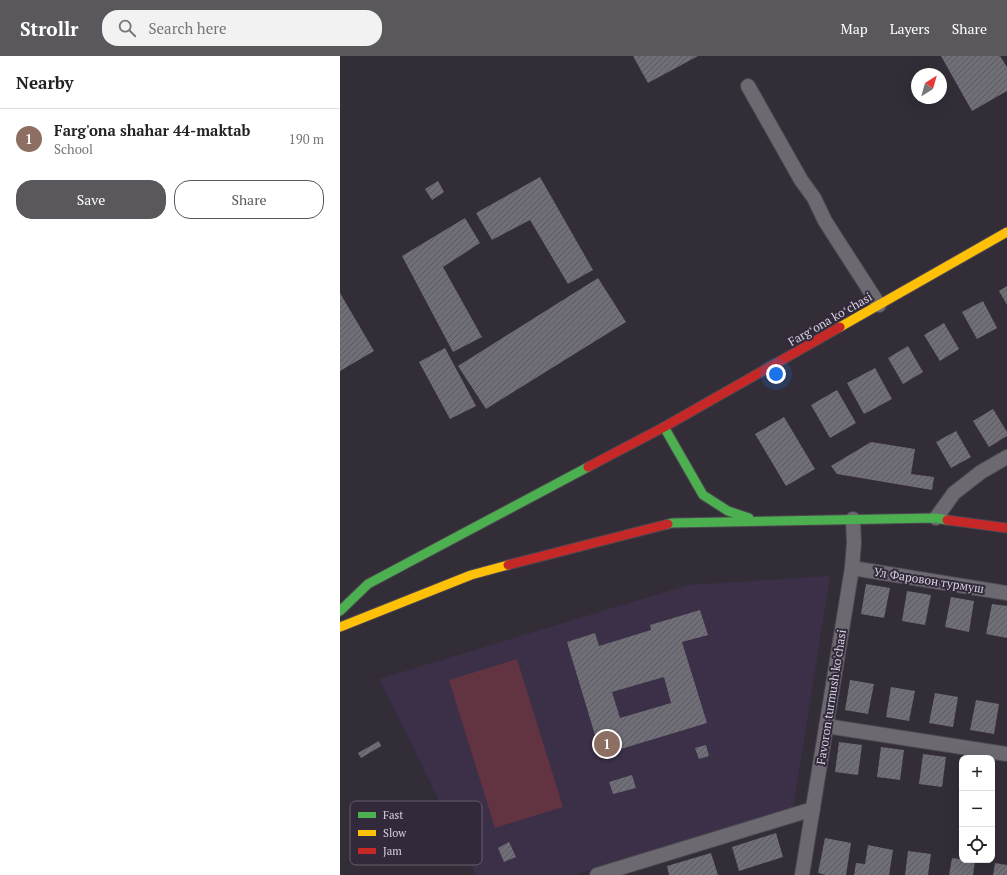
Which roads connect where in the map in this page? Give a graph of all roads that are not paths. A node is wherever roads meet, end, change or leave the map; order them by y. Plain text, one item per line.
1 (748, 86) dead end
2 (1007, 232) edge
3 (879, 305) junction
4 (664, 427) junction
5 (1007, 457) edge
6 (936, 518) junction
7 (853, 519) junction
8 (758, 522) junction
9 (1007, 528) edge
10 (852, 568) junction
11 (1007, 593) edge
12 (340, 611) edge
13 (340, 627) edge
14 (826, 726) junction
15 (1007, 754) edge
16 (813, 809) junction
17 (597, 875) edge
18 (802, 875) edge

1 - 3 street
2 - 3 street, Fargʻona koʻchasi
3 - 4 street, Fargʻona koʻchasi
4 - 8 street
4 - 12 street, Fargʻona koʻchasi
5 - 6 street
6 - 7 street
6 - 9 street
7 - 8 street
7 - 10 street, Favoron turmush ko'chasi
8 - 13 street
10 - 11 street, Ул Фаровон турмуш
10 - 14 street, Favoron turmush ko'chasi
14 - 15 street
14 - 16 street, Favoron turmush ko'chasi
16 - 17 street
16 - 18 street, Favoron turmush ko'chasi

